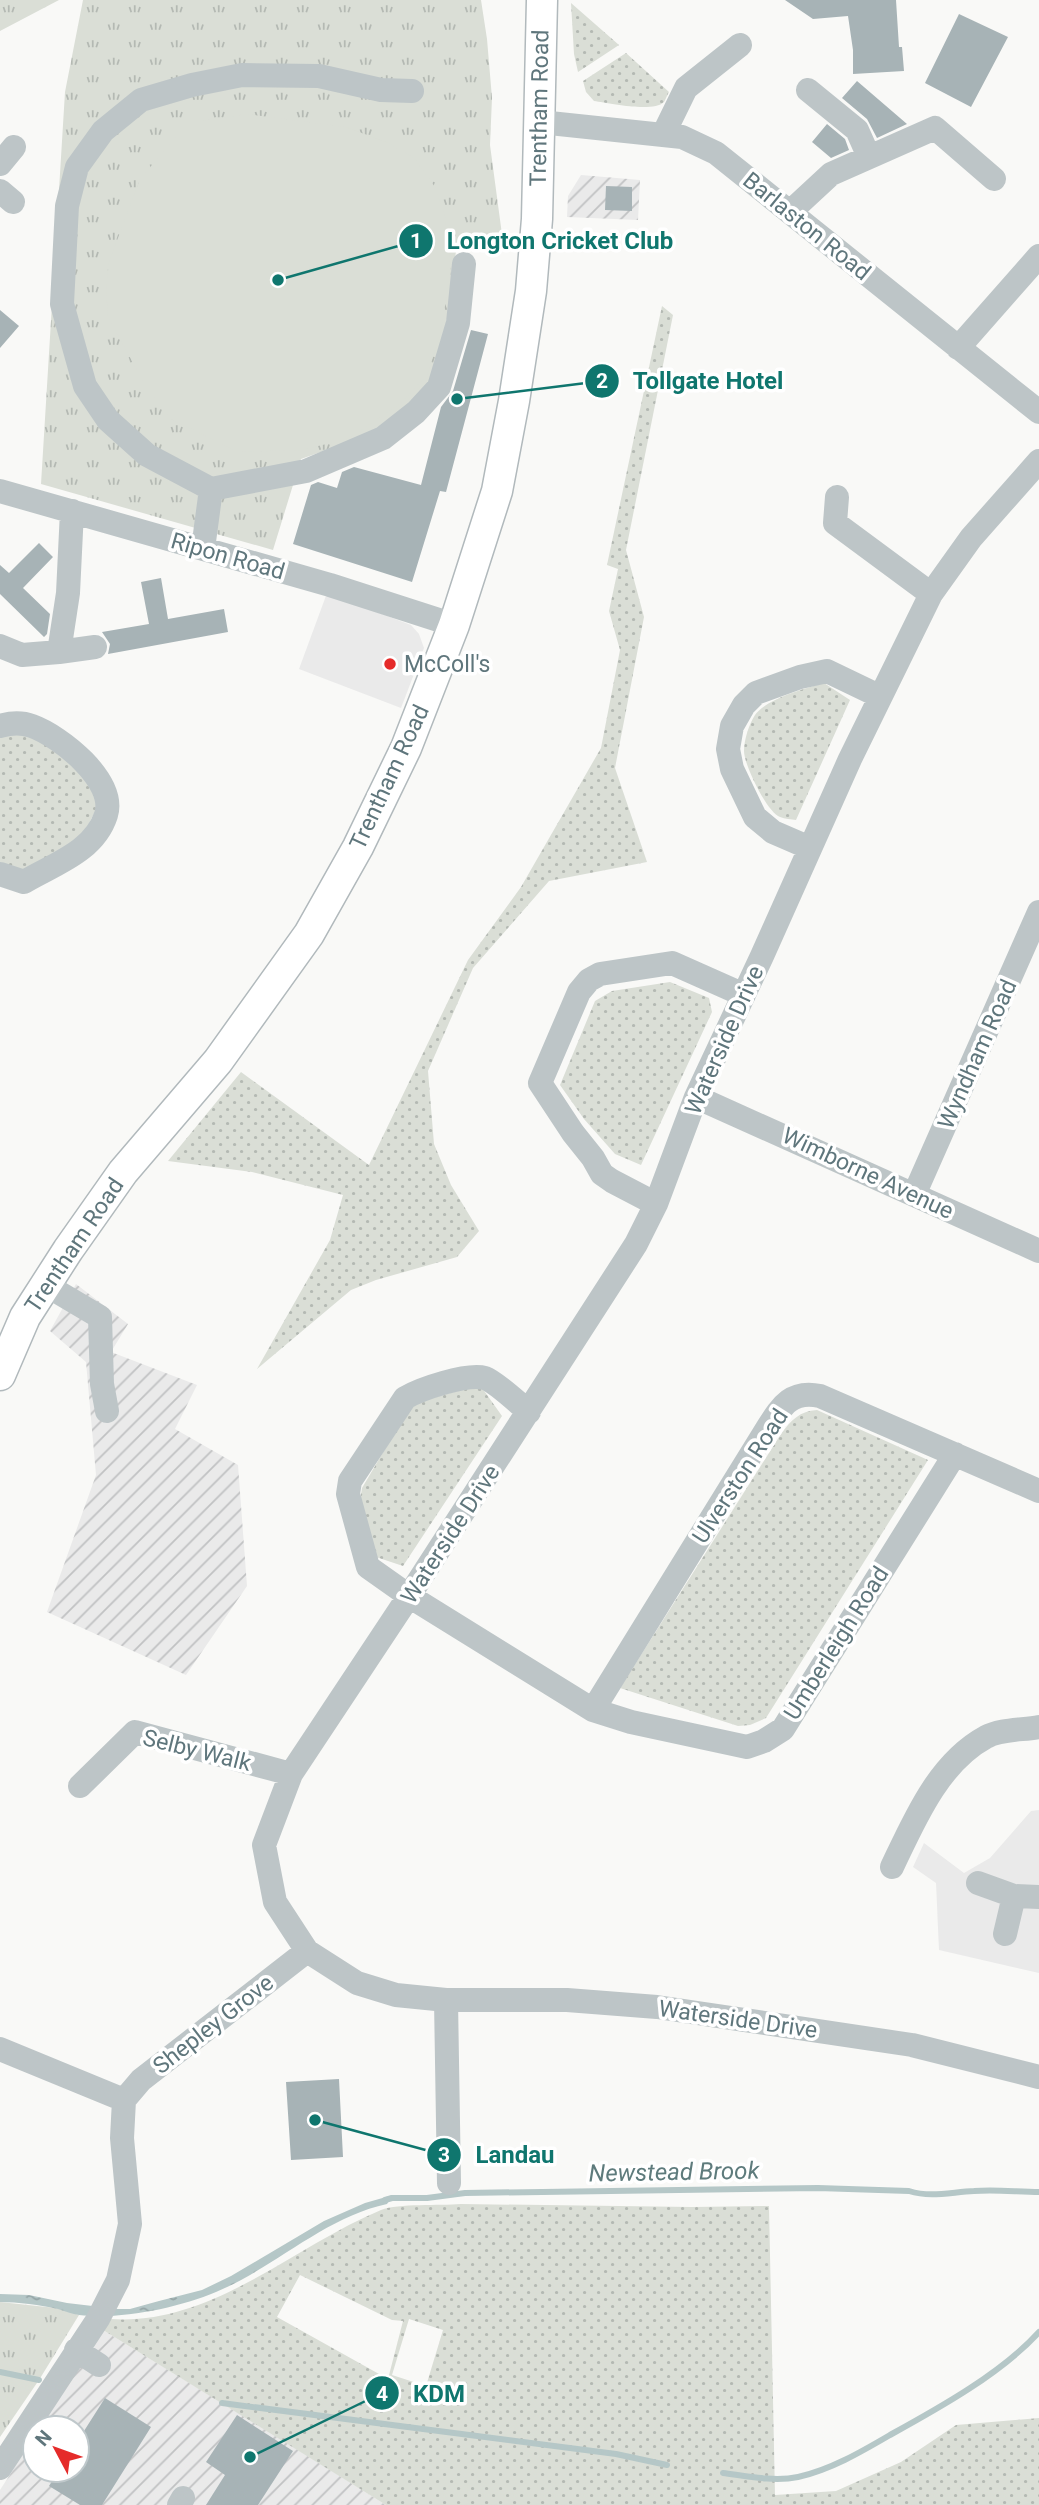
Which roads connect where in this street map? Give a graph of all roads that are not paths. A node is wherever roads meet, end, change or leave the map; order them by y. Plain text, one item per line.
1 (541, 0) edge
2 (740, 45) dead end
3 (808, 90) dead end
4 (412, 91) dead end
5 (540, 122) junction
6 (663, 135) junction
7 (869, 157) junction
8 (994, 179) dead end
9 (790, 212) junction
10 (1039, 256) edge
11 (464, 264) dead end
12 (958, 348) junction
13 (1039, 412) edge
14 (1039, 461) edge
15 (211, 489) junction
16 (0, 491) edge
17 (837, 497) dead end
18 (72, 511) junction
19 (203, 549) junction
20 (931, 594) junction
21 (454, 625) junction
22 (0, 646) edge
23 (95, 647) dead end
24 (59, 652) junction
25 (879, 696) junction
26 (0, 726) edge
27 (810, 848) junction
28 (0, 874) edge
29 (1039, 912) edge
30 (744, 995) junction
31 (696, 1097) junction
32 (914, 1195) junction
33 (656, 1204) junction
34 (1039, 1251) edge
35 (46, 1285) junction
36 (0, 1375) edge
37 (107, 1411) dead end
38 (529, 1412) junction
39 (955, 1454) junction
40 (1039, 1491) edge
41 (409, 1596) junction
42 (593, 1710) junction
43 (1039, 1727) edge
44 (291, 1774) junction
45 (80, 1786) dead end
46 (892, 1867) dead end
47 (978, 1883) dead end
48 (1014, 1896) junction
49 (1039, 1897) edge
50 (1005, 1934) dead end
51 (307, 1951) junction
52 (446, 2000) junction
53 (0, 2049) edge
54 (1039, 2077) edge
55 (124, 2100) junction
56 (449, 2183) dead end
57 (76, 2350) junction
58 (99, 2365) dead end
59 (2, 2464) edge

1 - 5 main road, Trentham Road
2 - 6 street
3 - 7 street
4 - 15 street
5 - 6 street, Barlaston Road
5 - 21 main road, Trentham Road
6 - 9 street, Barlaston Road
7 - 8 street
7 - 9 street
9 - 12 street, Barlaston Road
10 - 12 street
11 - 15 street
12 - 13 street, Barlaston Road
14 - 20 street, Waterside Drive
15 - 19 street
16 - 18 street, Ripon Road
17 - 20 street
18 - 19 street, Ripon Road
18 - 24 street
19 - 21 street, Ripon Road
20 - 25 street, Waterside Drive
21 - 35 main road, Trentham Road
22 - 24 street
23 - 24 street
25 - 27 street, Waterside Drive
25 - 27 street
26 - 28 street
27 - 30 street, Waterside Drive
29 - 32 street, Wyndham Road
30 - 31 street, Waterside Drive
30 - 33 street
31 - 32 street, Wimborne Avenue
31 - 33 street, Waterside Drive
32 - 34 street, Wimborne Avenue
33 - 38 street, Waterside Drive
35 - 36 main road, Trentham Road
35 - 37 street
38 - 41 street, Waterside Drive
38 - 41 street, Umberleigh Road
39 - 40 street, Ulverston Road
39 - 42 street, Umberleigh Road
39 - 42 street, Ulverston Road
41 - 42 street, Umberleigh Road
41 - 44 street, Waterside Drive
43 - 46 street
44 - 45 street, Selby Walk
44 - 51 street, Waterside Drive
47 - 48 street
48 - 49 street
48 - 50 street
51 - 52 street, Waterside Drive
51 - 55 street, Shepley Grove
52 - 54 street, Waterside Drive
52 - 56 street
53 - 55 street
55 - 57 street
57 - 58 street
57 - 59 street

